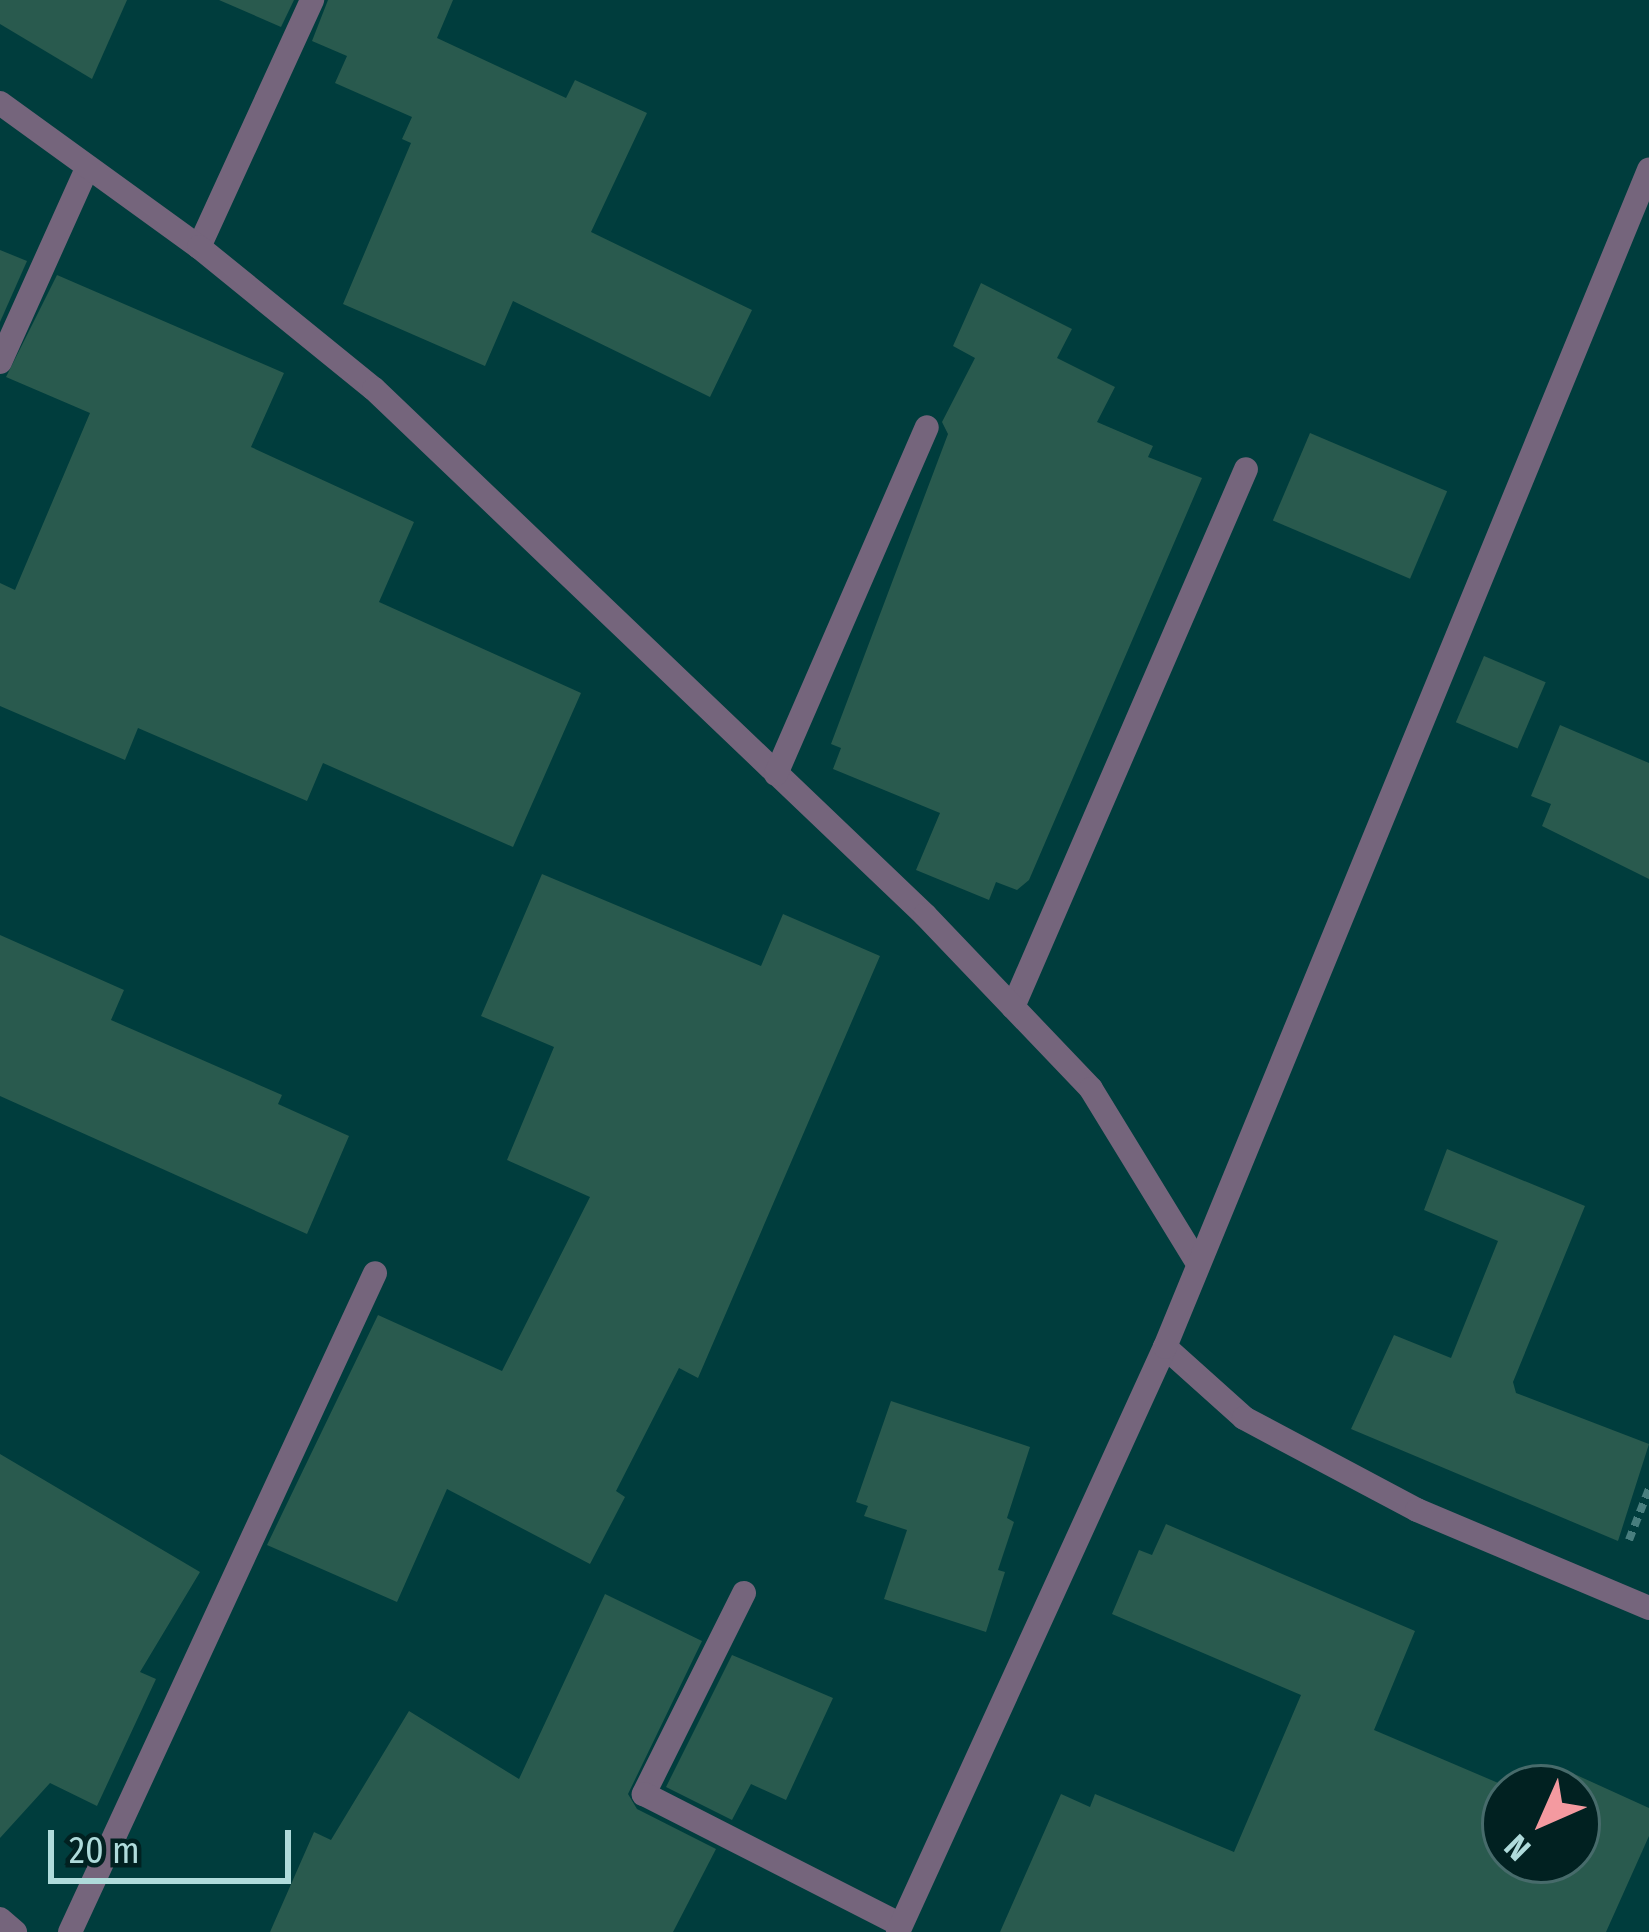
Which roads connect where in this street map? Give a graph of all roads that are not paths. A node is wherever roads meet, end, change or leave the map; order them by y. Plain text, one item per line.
1 (313, 0) edge
2 (0, 103) edge
3 (1649, 170) edge
4 (86, 171) junction
5 (200, 247) junction
6 (0, 362) edge
7 (927, 427) dead end
8 (1246, 469) dead end
9 (776, 774) junction
10 (1013, 1007) junction
11 (1195, 1259) junction
12 (375, 1274) dead end
13 (1165, 1346) junction
14 (744, 1593) dead end
15 (1649, 1608) edge
16 (0, 1919) edge
17 (900, 1928) edge
18 (15, 1932) edge
19 (70, 1932) edge

1 - 5 street
2 - 4 street
3 - 11 street
4 - 5 street
4 - 6 street
5 - 9 street
7 - 9 street
8 - 10 street
9 - 10 street
10 - 11 street
11 - 13 street
12 - 19 street
13 - 15 street
13 - 17 street
14 - 17 street
16 - 18 street

